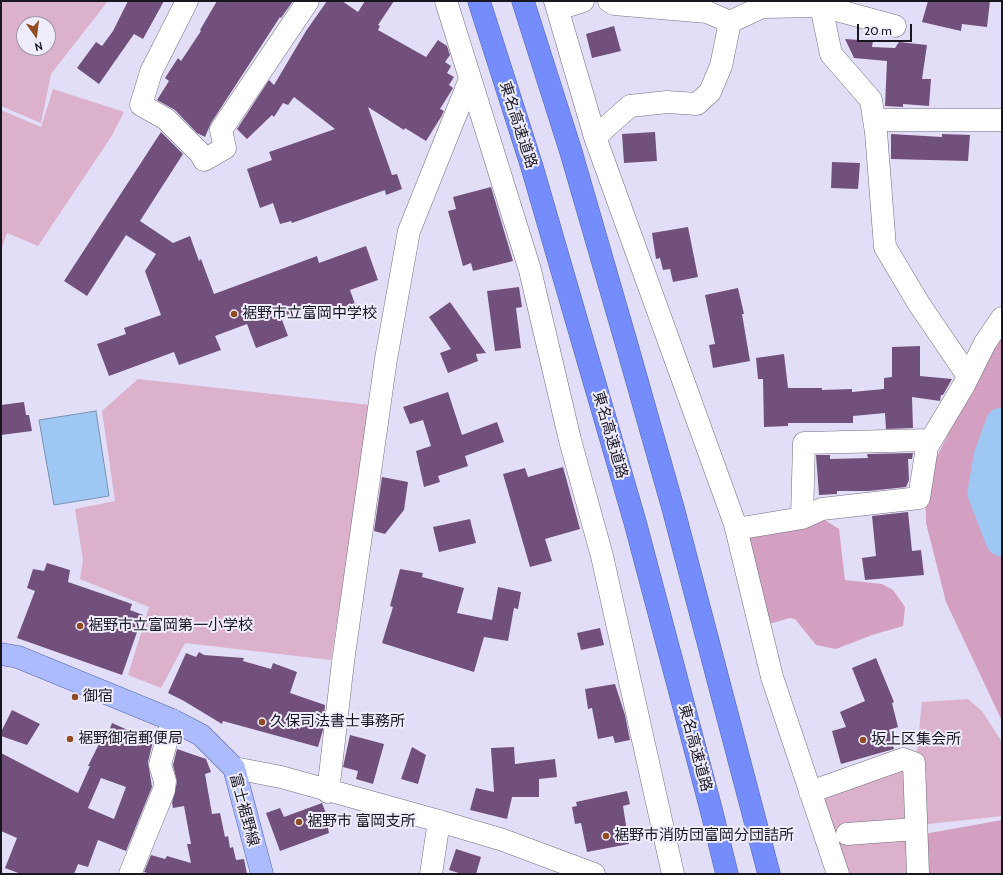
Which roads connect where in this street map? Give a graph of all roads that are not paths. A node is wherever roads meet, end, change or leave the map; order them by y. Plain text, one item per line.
1 (187, 1) edge
2 (308, 1) edge
3 (479, 1) edge
4 (523, 1) edge
5 (582, 1) edge
6 (609, 1) edge
7 (442, 2) edge
8 (821, 4) edge
9 (557, 5) edge
10 (730, 22) junction
11 (895, 26) dead end
12 (470, 79) junction
13 (874, 120) junction
14 (1002, 120) edge
15 (595, 137) junction
16 (1002, 318) edge
17 (968, 376) junction
18 (931, 440) junction
19 (802, 518) junction
20 (736, 529) junction
21 (1, 654) edge
22 (172, 720) junction
23 (234, 768) junction
24 (328, 792) junction
25 (810, 792) junction
26 (439, 821) junction
27 (916, 829) junction
28 (847, 834) dead end
29 (769, 871) edge
30 (130, 874) edge
31 (262, 874) edge
32 (431, 874) edge
33 (594, 874) edge
34 (673, 874) edge
35 (727, 874) edge
36 (838, 874) edge
37 (918, 874) edge

1 - 2 street
3 - 35 highway, 東名高速道路
4 - 29 highway
5 - 9 street
6 - 10 street
7 - 12 street
8 - 10 street
8 - 11 street
8 - 13 street
9 - 15 street
10 - 15 street
12 - 24 street
12 - 34 street
13 - 14 street
13 - 17 street
15 - 20 street
16 - 17 street
17 - 18 street
18 - 19 street
18 - 19 street
19 - 20 street
20 - 25 street
21 - 22 main road, 富士裾野線
22 - 23 main road, 富士裾野線
22 - 30 street
23 - 24 street
23 - 31 main road, 富士裾野線
24 - 26 street
25 - 27 street
25 - 36 street
26 - 32 street
26 - 33 street
27 - 28 street
27 - 37 street

